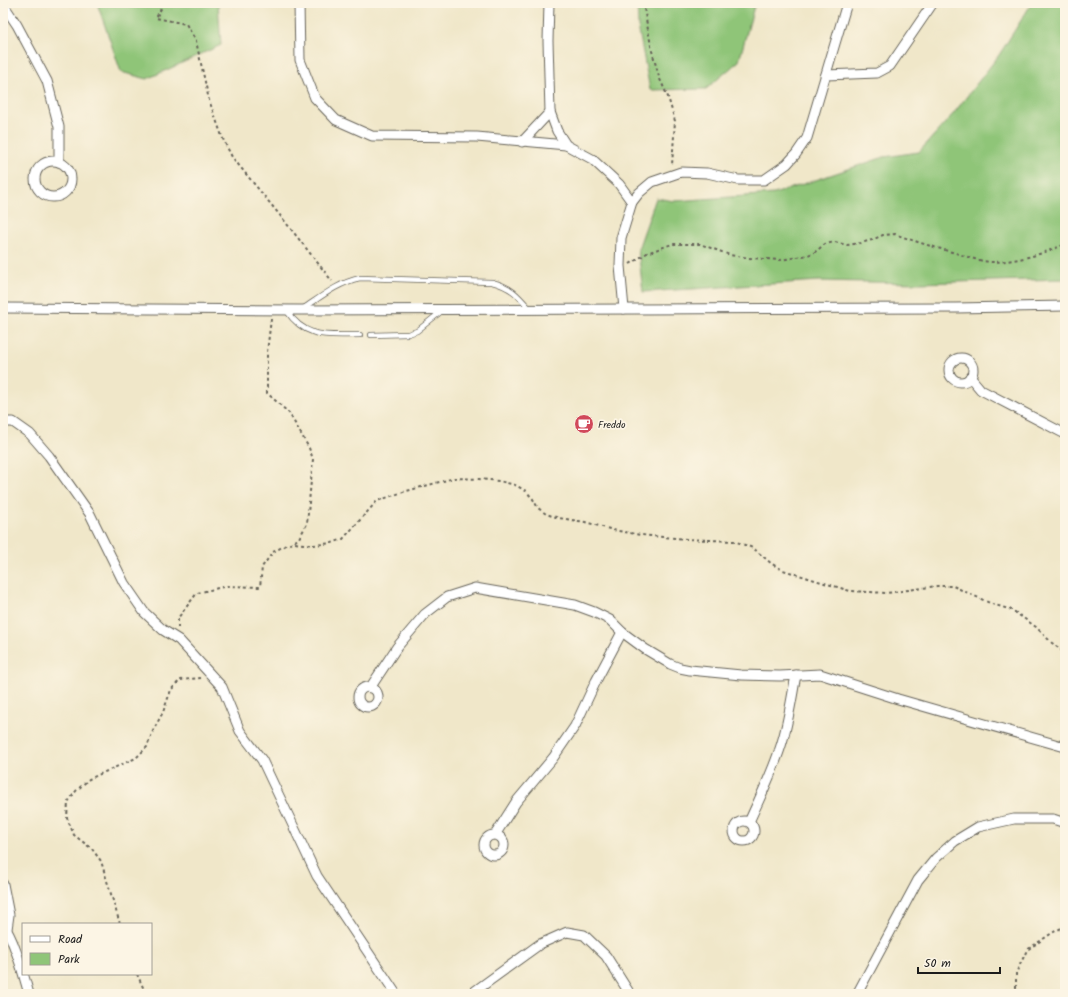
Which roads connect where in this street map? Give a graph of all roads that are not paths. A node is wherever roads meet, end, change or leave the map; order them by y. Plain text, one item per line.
1 (299, 3) edge
2 (549, 3) edge
3 (847, 3) edge
4 (933, 3) edge
5 (3, 4) edge
6 (826, 75) junction
7 (550, 112) junction
8 (522, 142) junction
9 (566, 145) junction
10 (60, 162) dead end
11 (632, 202) junction
12 (1065, 306) edge
13 (3, 308) edge
14 (16, 308) junction
15 (624, 309) junction
16 (286, 310) junction
17 (300, 310) junction
18 (444, 310) junction
19 (531, 310) junction
20 (3, 315) edge
21 (360, 335) dead end
22 (371, 335) dead end
23 (970, 377) dead end
24 (3, 422) edge
25 (1065, 434) edge
26 (622, 632) junction
27 (796, 675) junction
28 (370, 688) dead end
29 (1065, 747) edge
30 (748, 822) dead end
31 (1065, 823) edge
32 (495, 835) dead end
33 (3, 884) edge
34 (5, 927) edge
35 (22, 971) edge
36 (23, 975) edge
37 (29, 994) edge
38 (396, 994) edge
39 (471, 994) edge
40 (630, 994) edge
41 (857, 994) edge

1 - 8 street
2 - 7 street
3 - 6 street
4 - 6 street
5 - 10 street
6 - 11 street
7 - 8 street
7 - 9 street
8 - 9 street
9 - 11 street
11 - 15 street
12 - 15 street
13 - 14 street
14 - 16 street
14 - 20 street
15 - 19 street
16 - 17 street
16 - 21 lane
17 - 18 street
17 - 19 lane
18 - 19 street
18 - 22 lane
23 - 25 street
24 - 38 street
26 - 27 street
26 - 28 street
26 - 32 street
27 - 29 street
27 - 30 street
31 - 41 street
33 - 34 street
34 - 35 street
36 - 37 street
39 - 40 street

